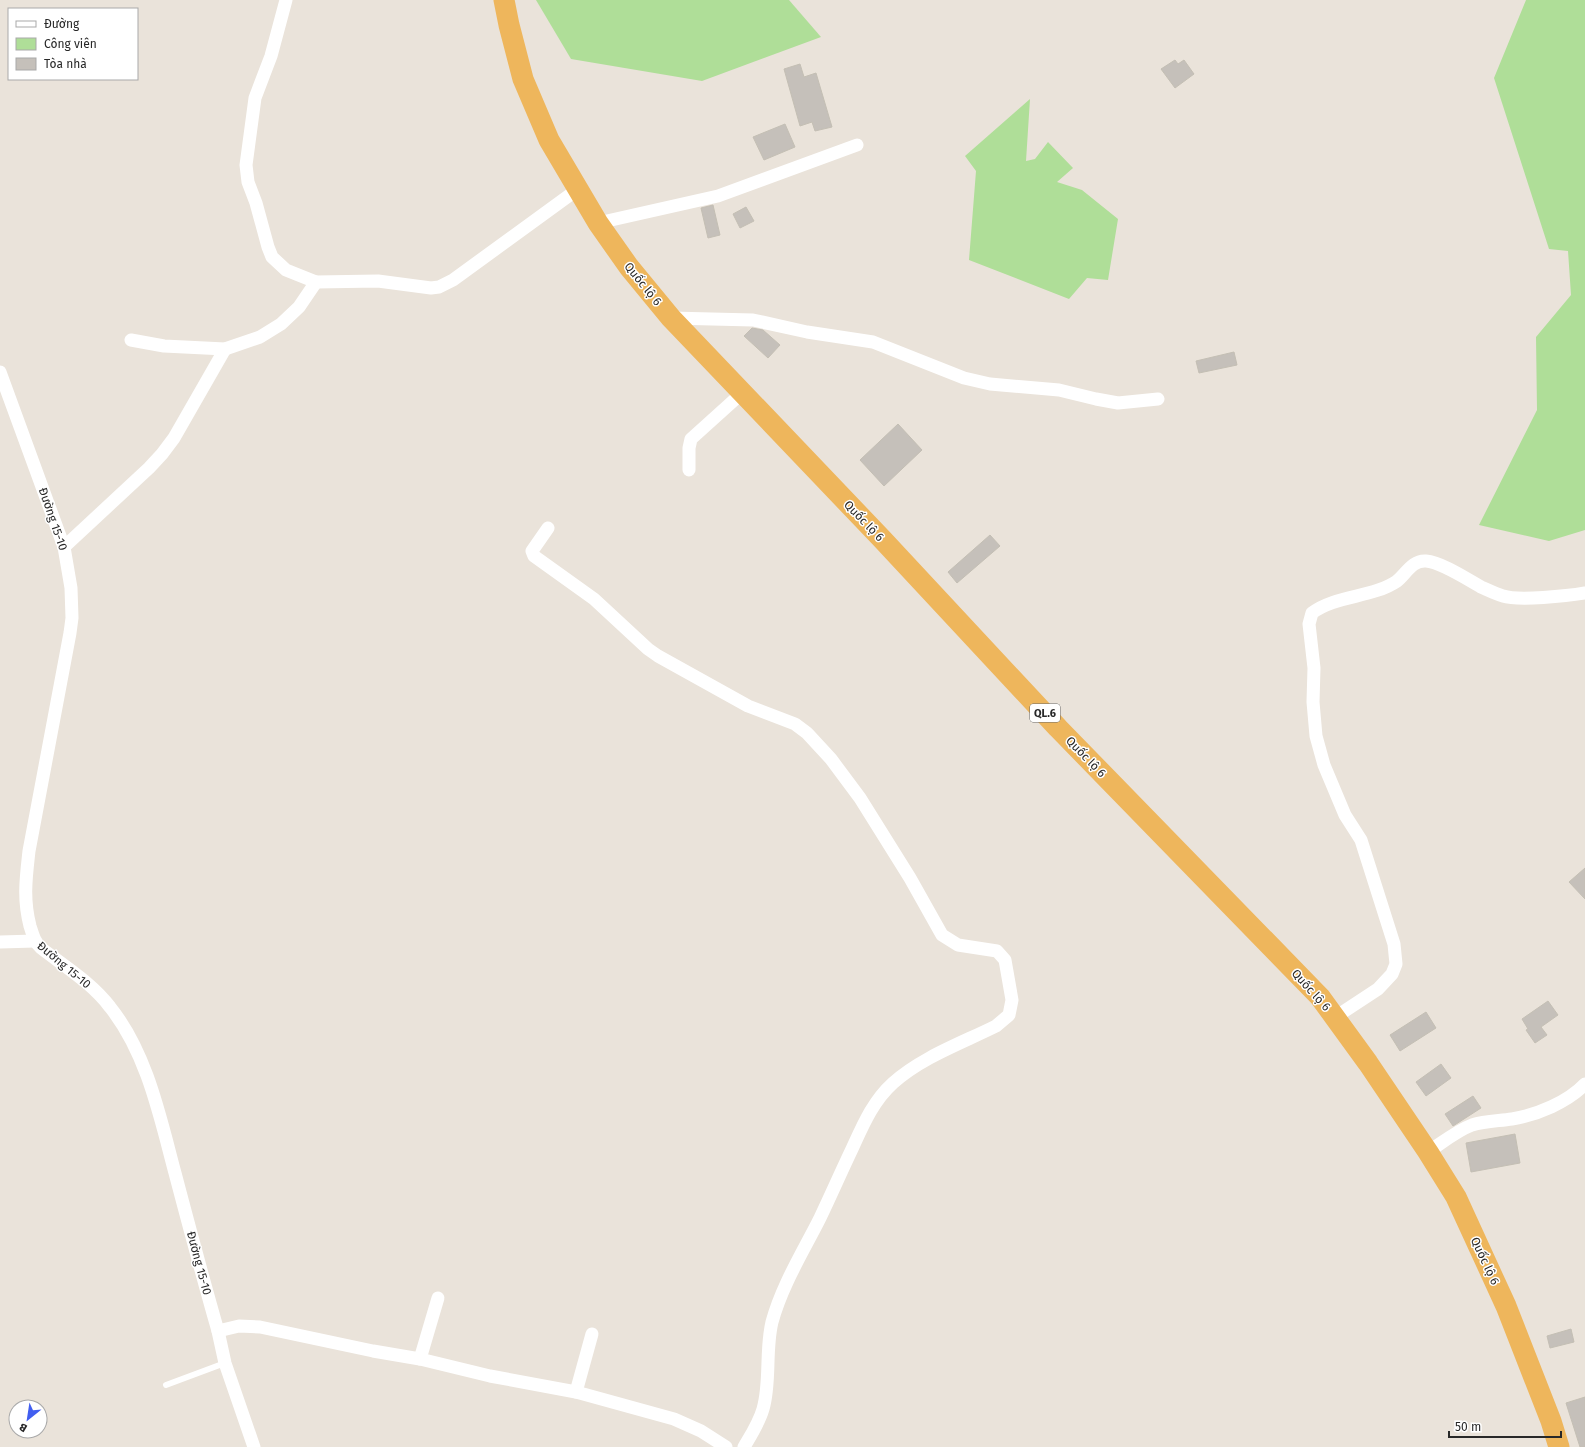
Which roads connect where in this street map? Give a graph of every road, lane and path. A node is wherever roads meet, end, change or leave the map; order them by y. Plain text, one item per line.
1 (286, 0) edge
2 (504, 0) edge
3 (857, 145) dead end
4 (578, 189) junction
5 (598, 223) junction
6 (316, 282) junction
7 (671, 318) junction
8 (131, 340) dead end
9 (224, 349) junction
10 (0, 372) edge
11 (742, 393) junction
12 (1158, 399) dead end
13 (689, 470) dead end
14 (548, 528) dead end
15 (64, 547) junction
16 (1585, 593) edge
17 (34, 941) junction
18 (0, 942) edge
19 (1334, 1018) junction
20 (1585, 1084) edge
21 (1428, 1152) junction
22 (438, 1298) dead end
23 (218, 1331) junction
24 (592, 1334) dead end
25 (420, 1359) junction
26 (225, 1363) junction
27 (166, 1385) dead end
28 (576, 1392) junction
29 (254, 1447) edge
30 (726, 1447) edge
31 (744, 1447) edge
32 (1559, 1447) edge

1 - 6 street
2 - 4 highway, Quốc lộ 6 / QL.6
3 - 5 street
4 - 5 highway, Quốc lộ 6 / QL.6
4 - 6 street
5 - 7 highway, Quốc lộ 6 / QL.6
6 - 9 street
7 - 11 highway, Quốc lộ 6 / QL.6
7 - 12 street
8 - 9 street
9 - 15 street
10 - 15 street, Đường 15-10
11 - 13 street
11 - 19 highway, Quốc lộ 6 / QL.6
14 - 31 street
15 - 17 street, Đường 15-10
16 - 19 street
17 - 18 street
17 - 23 street, Đường 15-10
19 - 21 highway, Quốc lộ 6 / QL.6
20 - 21 street
21 - 32 highway, Quốc lộ 6 / QL.6
22 - 25 street
23 - 25 street
23 - 26 street, Đường 15-10
24 - 28 street
25 - 28 street
26 - 27 lane
26 - 29 street, Đường 15-10
28 - 30 street

